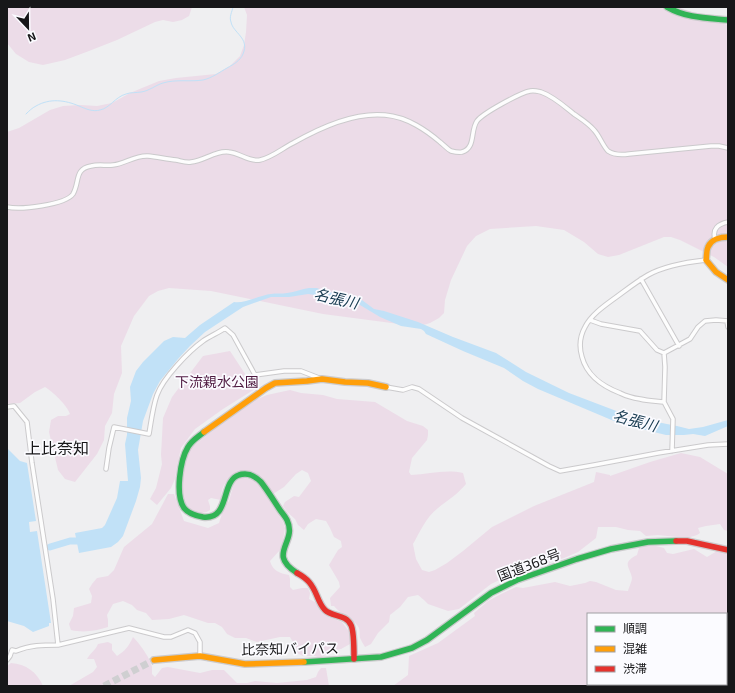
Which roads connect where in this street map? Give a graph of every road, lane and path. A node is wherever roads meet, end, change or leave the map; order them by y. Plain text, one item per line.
1 (667, 7) edge
2 (728, 20) edge
3 (728, 148) edge
4 (7, 207) edge
5 (728, 222) edge
6 (728, 237) edge
7 (714, 240) junction
8 (706, 260) junction
9 (641, 279) junction
10 (728, 280) edge
11 (590, 320) junction
12 (727, 321) edge
13 (728, 327) edge
14 (679, 346) junction
15 (664, 353) junction
16 (322, 379) junction
17 (386, 387) joint
18 (664, 402) junction
19 (7, 407) edge
20 (728, 444) edge
21 (672, 451) junction
22 (106, 469) dead end
23 (728, 550) edge
24 (58, 645) junction
25 (200, 656) junction
26 (354, 659) junction
27 (7, 660) edge
28 (154, 660) tunnel mouth

1 - 2 main road
3 - 4 street
5 - 7 street
6 - 7 main road
7 - 8 main road
8 - 9 street
8 - 10 main road
9 - 11 street
9 - 14 street
11 - 15 street
11 - 18 street
12 - 13 street
12 - 14 street
14 - 15 street
15 - 18 street
16 - 17 main road
16 - 22 street
16 - 26 main road
17 - 21 street
18 - 21 street
19 - 24 street
20 - 21 street
23 - 26 main road, 国道368号
24 - 25 street
24 - 27 street
25 - 26 main road, 比奈知バイパス
25 - 28 main road, 比奈知バイパス

